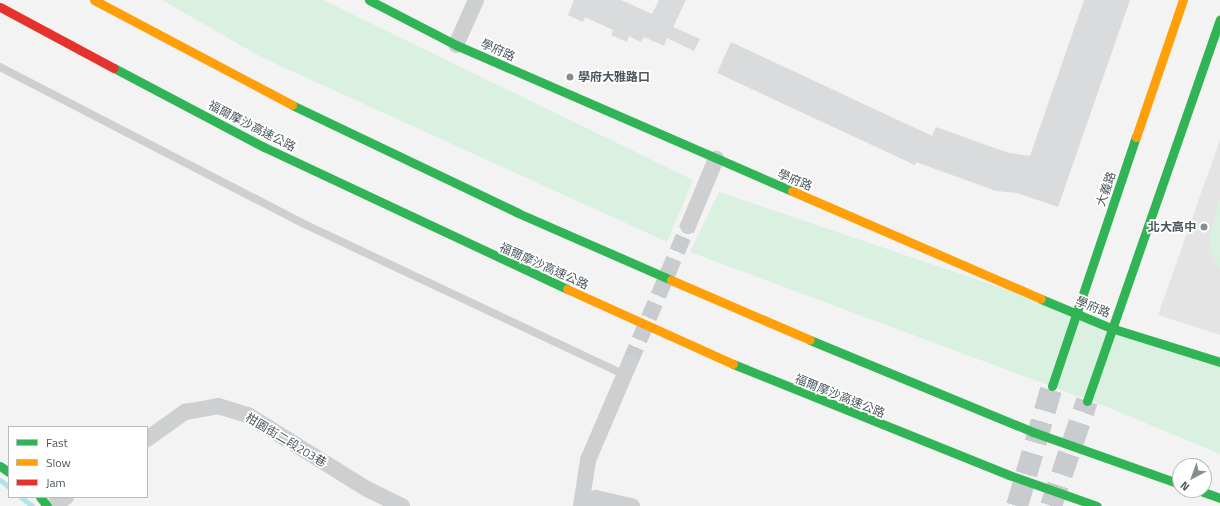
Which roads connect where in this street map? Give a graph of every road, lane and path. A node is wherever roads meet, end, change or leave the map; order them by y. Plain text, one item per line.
1 (94, 0) edge
2 (369, 0) edge
3 (476, 0) edge
4 (1183, 0) edge
5 (0, 7) edge
6 (1220, 19) edge
7 (456, 44) junction
8 (0, 67) edge
9 (716, 159) junction
10 (688, 226) tunnel mouth
11 (1076, 314) junction
12 (1111, 328) junction
13 (1220, 362) edge
14 (628, 368) joint
15 (1052, 386) tunnel mouth
16 (1087, 400) tunnel mouth
17 (148, 438) edge
18 (1172, 481) edge
19 (41, 498) edge
20 (65, 498) edge
21 (47, 506) edge
22 (53, 506) edge
23 (402, 506) edge
24 (582, 506) edge
25 (632, 506) edge
26 (1096, 506) edge

1 - 18 main road
2 - 7 main road, 學府路
3 - 7 street
4 - 11 main road, 大義路
5 - 26 main road, 福爾摩沙高速公路
6 - 12 main road
7 - 9 main road, 學府路
8 - 14 lane
9 - 10 street
9 - 11 main road, 學府路
11 - 12 main road, 學府路
11 - 15 main road, 大義路
12 - 13 main road, 學府路
12 - 16 main road
14 - 24 street
17 - 23 street, 柑園街二段203巷
19 - 21 main road
20 - 22 street
24 - 25 street

